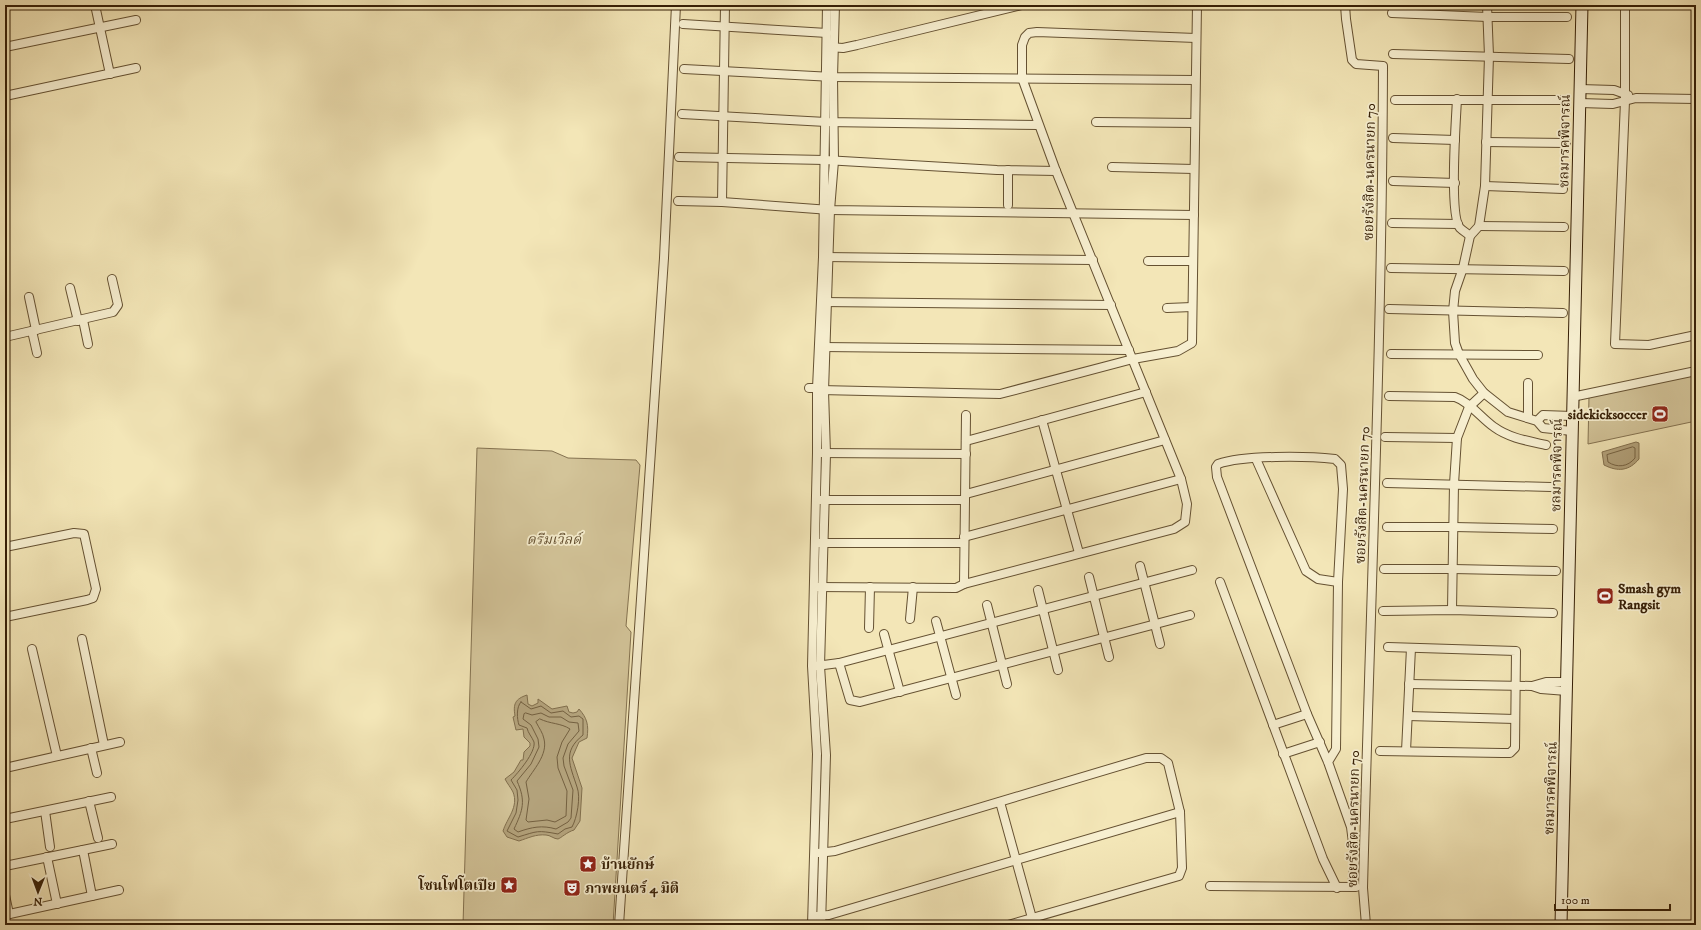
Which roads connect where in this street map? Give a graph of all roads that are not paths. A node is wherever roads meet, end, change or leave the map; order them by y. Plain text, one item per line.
1 (95, 5) edge
2 (676, 5) edge
3 (725, 5) edge
4 (827, 5) edge
5 (835, 5) edge
6 (1022, 5) edge
7 (1197, 5) edge
8 (1345, 5) edge
9 (1487, 5) edge
10 (1582, 5) edge
11 (1625, 5) edge
12 (1392, 13) dead end
13 (1487, 17) junction
14 (1567, 17) dead end
15 (136, 20) dead end
16 (683, 24) dead end
17 (100, 27) junction
18 (724, 27) junction
19 (827, 33) junction
20 (1196, 38) junction
21 (5, 47) edge
22 (830, 47) junction
23 (1393, 54) dead end
24 (1489, 56) junction
25 (1569, 59) dead end
26 (136, 68) dead end
27 (684, 69) dead end
28 (724, 71) junction
29 (110, 74) junction
30 (830, 76) junction
31 (1022, 78) junction
32 (1196, 80) junction
33 (1580, 89) junction
34 (5, 96) edge
35 (1624, 97) junction
36 (1457, 98) junction
37 (1487, 99) junction
38 (1696, 99) edge
39 (1395, 100) dead end
40 (1562, 100) dead end
41 (1580, 103) junction
42 (682, 114) dead end
43 (723, 116) junction
44 (830, 122) junction
45 (1096, 122) dead end
46 (1195, 124) junction
47 (1038, 125) junction
48 (1393, 138) dead end
49 (1455, 140) junction
50 (1486, 142) junction
51 (1566, 143) dead end
52 (679, 157) dead end
53 (723, 159) junction
54 (825, 160) junction
55 (834, 161) junction
56 (1112, 167) dead end
57 (1194, 169) junction
58 (1008, 170) junction
59 (1056, 171) junction
60 (1393, 181) dead end
61 (1455, 183) junction
62 (1485, 186) junction
63 (1563, 189) dead end
64 (678, 201) dead end
65 (722, 202) junction
66 (1008, 205) dead end
67 (827, 210) junction
68 (1074, 214) junction
69 (1194, 214) junction
70 (1392, 223) dead end
71 (1458, 224) junction
72 (1479, 226) junction
73 (1564, 227) dead end
74 (1470, 236) junction
75 (826, 258) junction
76 (1093, 260) junction
77 (1148, 260) dead end
78 (1193, 261) junction
79 (1391, 268) dead end
80 (1463, 268) junction
81 (1564, 271) dead end
82 (112, 279) dead end
83 (70, 288) dead end
84 (29, 297) dead end
85 (825, 302) junction
86 (1111, 305) junction
87 (1167, 308) dead end
88 (1192, 308) junction
89 (1389, 309) dead end
90 (1453, 311) junction
91 (1562, 313) dead end
92 (80, 321) junction
93 (34, 330) junction
94 (1696, 335) edge
95 (5, 337) edge
96 (88, 344) dead end
97 (823, 347) junction
98 (1129, 350) junction
99 (38, 353) dead end
100 (1391, 354) dead end
101 (1458, 354) junction
102 (1538, 355) dead end
103 (1133, 359) junction
104 (1696, 371) edge
105 (1528, 383) dead end
106 (817, 389) junction
107 (1146, 392) junction
108 (1484, 393) junction
109 (1388, 396) dead end
110 (1572, 397) junction
111 (1469, 407) junction
112 (966, 415) dead end
113 (1572, 416) junction
114 (1528, 418) junction
115 (1042, 420) junction
116 (1538, 421) junction
117 (1572, 431) junction
118 (1385, 437) dead end
119 (1457, 438) junction
120 (1165, 440) junction
121 (966, 441) junction
122 (1546, 445) dead end
123 (822, 454) junction
124 (966, 454) junction
125 (1256, 459) junction
126 (1056, 469) junction
127 (1181, 479) junction
128 (1386, 483) dead end
129 (1454, 484) junction
130 (1551, 487) dead end
131 (965, 497) junction
132 (820, 500) junction
133 (1067, 510) junction
134 (1454, 526) junction
135 (1388, 527) dead end
136 (1553, 529) dead end
137 (964, 540) junction
138 (819, 543) junction
139 (5, 547) edge
140 (1079, 553) junction
141 (1140, 566) dead end
142 (1384, 569) dead end
143 (1453, 569) junction
144 (1192, 570) dead end
145 (1556, 571) dead end
146 (1089, 577) dead end
147 (1144, 582) junction
148 (1220, 582) dead end
149 (1338, 582) junction
150 (964, 584) junction
151 (818, 587) junction
152 (870, 587) junction
153 (912, 588) junction
154 (1038, 590) dead end
155 (1093, 595) junction
156 (987, 605) dead end
157 (1042, 608) junction
158 (1452, 610) junction
159 (1383, 611) dead end
160 (1553, 613) dead end
161 (1190, 615) dead end
162 (5, 617) edge
163 (910, 619) dead end
164 (936, 621) dead end
165 (991, 622) junction
166 (1155, 624) junction
167 (869, 628) dead end
168 (884, 634) dead end
169 (940, 636) junction
170 (1104, 638) junction
171 (82, 639) dead end
172 (1160, 644) dead end
173 (1388, 647) dead end
174 (1411, 648) junction
175 (32, 649) dead end
176 (888, 650) junction
177 (1054, 651) junction
178 (1109, 657) dead end
179 (839, 663) junction
180 (1002, 664) junction
181 (816, 666) junction
182 (1058, 670) dead end
183 (952, 678) junction
184 (1007, 684) dead end
185 (1409, 684) junction
186 (1516, 686) junction
187 (1568, 686) junction
188 (900, 692) junction
189 (956, 695) dead end
190 (1307, 714) junction
191 (1408, 716) junction
192 (1515, 719) junction
193 (1273, 725) junction
194 (120, 742) dead end
195 (1320, 742) junction
196 (104, 745) junction
197 (91, 748) junction
198 (1380, 751) dead end
199 (1406, 751) junction
200 (1283, 754) junction
201 (58, 756) junction
202 (1328, 762) junction
203 (5, 766) edge
204 (97, 772) dead end
205 (111, 797) dead end
206 (89, 802) junction
207 (1000, 802) junction
208 (45, 811) junction
209 (1180, 812) junction
210 (5, 819) edge
211 (98, 838) dead end
212 (112, 844) dead end
213 (50, 847) dead end
214 (83, 850) junction
215 (813, 853) junction
216 (822, 853) junction
217 (47, 857) junction
218 (1016, 860) junction
219 (5, 866) edge
220 (1210, 886) dead end
221 (1352, 887) junction
222 (1337, 888) junction
223 (1363, 888) junction
224 (119, 890) dead end
225 (5, 895) edge
226 (92, 896) junction
227 (57, 904) junction
228 (7, 915) edge
229 (812, 915) junction
230 (821, 916) junction
231 (1032, 918) junction
232 (619, 925) edge
233 (812, 925) edge
234 (821, 925) edge
235 (1008, 925) edge
236 (1366, 925) edge
237 (1561, 925) edge

1 - 17 street
2 - 232 street
3 - 18 street
4 - 19 street
5 - 22 street
6 - 22 street
7 - 20 street
8 - 223 street, ซอยรังสิต-นครนายก 70
9 - 13 street
10 - 33 street, ชลมารคพิจารณ์
11 - 35 street
12 - 13 street
13 - 14 street
13 - 24 street
15 - 17 street
16 - 18 street
17 - 21 street
17 - 29 street
18 - 19 street
18 - 28 street
19 - 22 street
20 - 31 street
20 - 32 street
22 - 30 street
23 - 24 street
24 - 25 street
24 - 37 street
26 - 29 street
27 - 28 street
28 - 30 street
28 - 43 street
29 - 34 street
30 - 31 street
30 - 44 street
31 - 32 street
31 - 47 street
32 - 46 street
33 - 35 street
33 - 41 street, ชลมารคพิจารณ์
35 - 38 street
35 - 41 street
35 - 94 street
36 - 37 street
36 - 39 street
36 - 49 street
37 - 40 street
37 - 50 street
41 - 110 street, ชลมารคพิจารณ์
42 - 43 street
43 - 44 street
43 - 53 street
44 - 47 street
44 - 54 street
44 - 55 street
45 - 46 street
46 - 57 street
47 - 59 street
48 - 49 street
49 - 61 street
50 - 51 street
50 - 62 street
52 - 53 street
53 - 54 street
53 - 65 street
54 - 55 street
54 - 67 street
55 - 58 street
55 - 67 street
56 - 57 street
57 - 69 street
58 - 59 street
58 - 66 street
59 - 68 street
60 - 61 street
61 - 71 street
62 - 63 street
62 - 72 street
64 - 65 street
65 - 67 street
67 - 68 street
67 - 75 street
68 - 69 street
68 - 76 street
69 - 78 street
70 - 71 street
71 - 74 street
72 - 73 street
72 - 74 street
74 - 80 street
75 - 76 street
75 - 85 street
76 - 86 street
77 - 78 street
78 - 88 street
79 - 80 street
80 - 81 street
80 - 90 street
82 - 92 street
83 - 92 street
84 - 93 street
85 - 86 street
85 - 97 street
86 - 98 street
87 - 88 street
88 - 103 street
89 - 90 street
90 - 91 street
90 - 101 street
92 - 93 street
92 - 96 street
93 - 95 street
93 - 99 street
97 - 98 street
97 - 106 street
98 - 103 street
100 - 101 street
101 - 102 street
101 - 108 street
103 - 106 street
103 - 107 street
104 - 110 street
105 - 114 street
106 - 123 street
107 - 115 street
107 - 120 street
108 - 111 street
108 - 114 street
109 - 111 street
110 - 113 street, ชลมารคพิจารณ์
111 - 119 street
111 - 122 street
112 - 121 street
113 - 116 street
113 - 117 street, ชลมารคพิจารณ์
114 - 116 street
115 - 121 street
115 - 126 street
116 - 117 street
117 - 187 street, ชลมารคพิจารณ์
118 - 119 street
119 - 129 street
120 - 126 street
120 - 127 street
121 - 124 street
123 - 124 street
123 - 132 street
124 - 131 street
125 - 149 street
125 - 149 street
125 - 190 street
126 - 131 street
126 - 133 street
127 - 133 street
127 - 140 street
128 - 129 street
129 - 130 street
129 - 134 street
131 - 132 street
131 - 137 street
132 - 138 street
133 - 137 street
133 - 140 street
134 - 135 street
134 - 136 street
134 - 143 street
137 - 138 street
137 - 150 street
138 - 151 street
139 - 162 street
140 - 150 street
141 - 147 street
142 - 143 street
143 - 145 street
143 - 158 street
144 - 147 street
146 - 155 street
147 - 155 street
147 - 166 street
148 - 193 street
149 - 202 street
150 - 153 street
151 - 152 street
151 - 181 street
152 - 153 street
152 - 167 street
153 - 163 street
154 - 157 street
155 - 157 street
155 - 170 street
156 - 165 street
157 - 165 street
157 - 177 street
158 - 159 street
158 - 160 street
161 - 166 street
164 - 169 street
165 - 169 street
165 - 180 street
166 - 170 street
166 - 172 street
168 - 176 street
169 - 176 street
169 - 183 street
170 - 177 street
170 - 178 street
171 - 196 street
173 - 174 street
174 - 185 street
174 - 186 street
175 - 201 street
176 - 179 street
176 - 188 street
177 - 180 street
177 - 182 street
179 - 181 street
179 - 188 street
180 - 183 street
180 - 184 street
181 - 215 street
181 - 216 street
183 - 188 street
183 - 189 street
185 - 186 street
185 - 191 street
186 - 187 street
186 - 192 street
187 - 237 street, ชลมารคพิจารณ์
190 - 193 street
190 - 195 street
191 - 192 street
191 - 199 street
192 - 199 street
193 - 200 street
194 - 196 street
195 - 200 street
195 - 202 street
196 - 197 street
197 - 201 street
197 - 204 street
198 - 199 street
200 - 222 street
201 - 203 street
202 - 221 street
205 - 206 street
206 - 208 street
206 - 211 street
207 - 209 street
207 - 216 street
207 - 218 street
208 - 210 street
208 - 213 street
209 - 218 street
209 - 231 street
212 - 214 street
214 - 217 street
214 - 226 street
215 - 216 street
215 - 229 street
216 - 230 street
217 - 219 street
217 - 227 street
218 - 230 street
218 - 231 street
220 - 222 street
221 - 222 street
221 - 223 street
223 - 236 street, ซอยรังสิต-นครนายก 70
224 - 226 street
225 - 228 street
226 - 227 street
227 - 228 street
229 - 230 street
229 - 233 street
230 - 234 street
231 - 235 street

